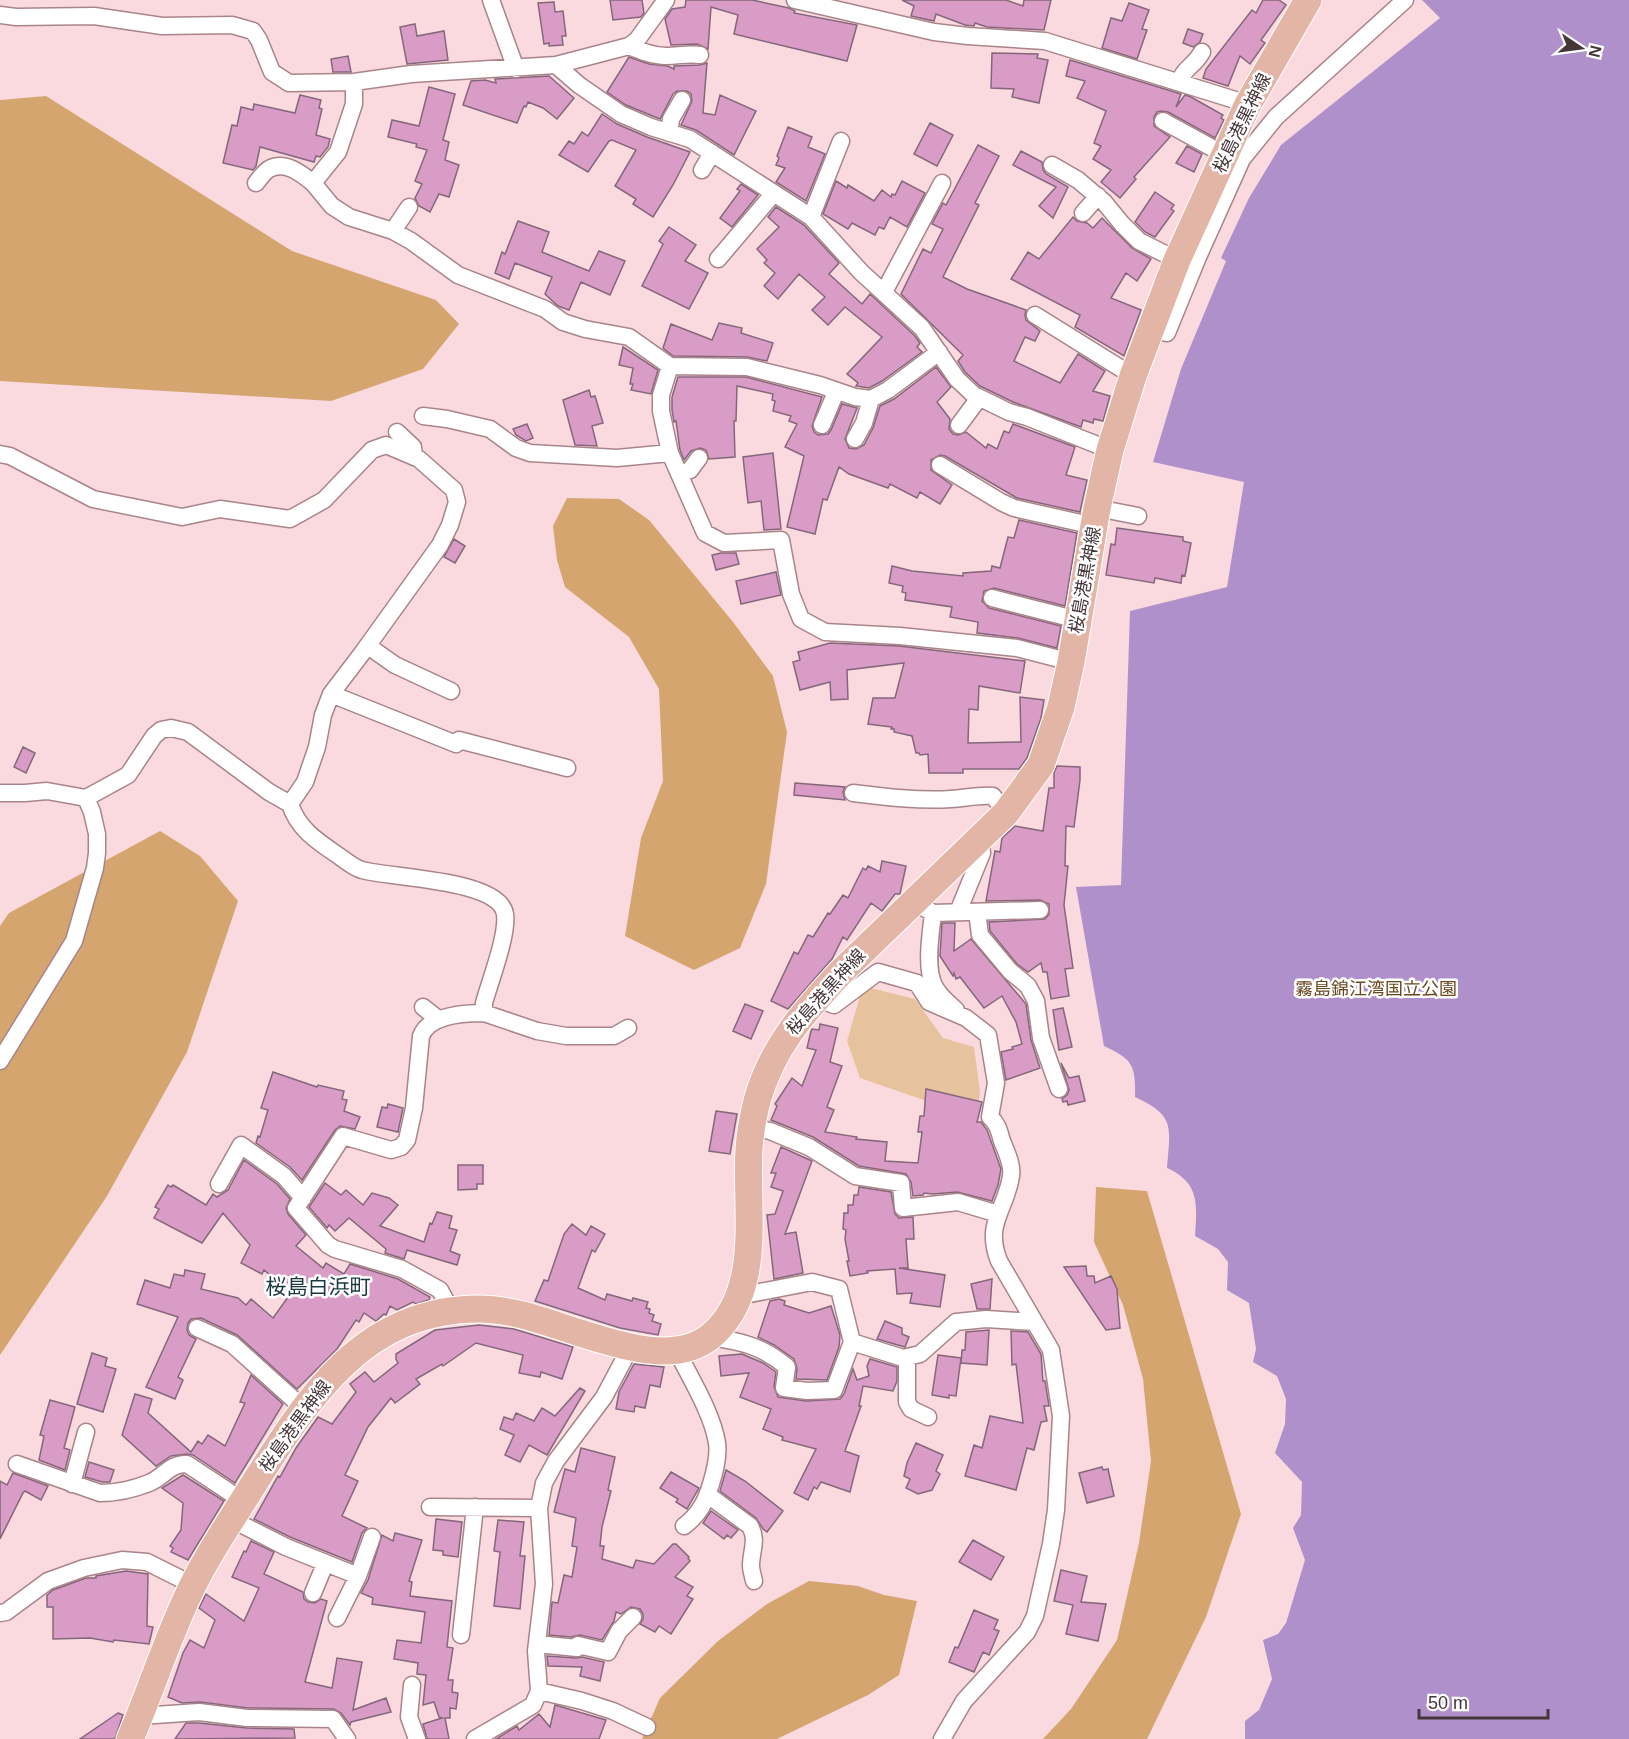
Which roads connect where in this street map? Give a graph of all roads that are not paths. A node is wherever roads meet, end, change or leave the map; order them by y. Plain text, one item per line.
1 (491, 0) edge
2 (666, 0) edge
3 (1308, 0) edge
4 (1405, 0) edge
5 (801, 1) edge
6 (0, 15) edge
7 (629, 46) junction
8 (1203, 52) dead end
9 (700, 55) dead end
10 (556, 64) junction
11 (516, 69) junction
12 (354, 82) junction
13 (1179, 82) junction
14 (682, 100) dead end
15 (1248, 104) junction
16 (1163, 121) dead end
17 (669, 133) junction
18 (841, 141) dead end
19 (712, 153) junction
20 (1225, 155) junction
21 (1052, 165) dead end
22 (702, 170) dead end
23 (256, 183) dead end
24 (313, 183) junction
25 (942, 183) dead end
26 (774, 193) junction
27 (1098, 196) junction
28 (409, 207) dead end
29 (1083, 213) dead end
30 (811, 218) junction
31 (393, 231) junction
32 (718, 259) dead end
33 (1177, 260) junction
34 (884, 292) junction
35 (1035, 315) dead end
36 (1150, 329) junction
37 (939, 352) junction
38 (670, 366) junction
39 (1133, 376) junction
40 (836, 392) junction
41 (979, 398) junction
42 (871, 399) junction
43 (423, 416) dead end
44 (822, 425) dead end
45 (958, 425) dead end
46 (397, 432) dead end
47 (855, 439) dead end
48 (1110, 450) junction
49 (670, 453) junction
50 (0, 454) edge
51 (414, 456) junction
52 (699, 458) dead end
53 (940, 465) dead end
54 (679, 474) junction
55 (1138, 516) dead end
56 (1096, 517) junction
57 (992, 598) dead end
58 (1078, 620) junction
59 (368, 646) junction
60 (1071, 662) junction
61 (451, 691) dead end
62 (331, 694) junction
63 (567, 768) dead end
64 (0, 793) edge
65 (853, 793) dead end
66 (86, 798) junction
67 (290, 804) junction
68 (1006, 813) junction
69 (980, 839) junction
70 (923, 907) junction
71 (1040, 910) dead end
72 (958, 912) junction
73 (977, 912) junction
74 (817, 998) junction
75 (423, 1007) dead end
76 (484, 1013) junction
77 (438, 1019) junction
78 (964, 1021) junction
79 (628, 1028) dead end
80 (0, 1061) edge
81 (1059, 1089) dead end
82 (751, 1127) junction
83 (219, 1184) dead end
84 (303, 1198) junction
85 (998, 1214) junction
86 (739, 1296) junction
87 (452, 1311) junction
88 (1034, 1322) junction
89 (197, 1328) dead end
90 (709, 1337) junction
91 (852, 1342) junction
92 (630, 1348) junction
93 (676, 1349) junction
94 (908, 1357) junction
95 (303, 1408) junction
96 (928, 1417) dead end
97 (86, 1432) dead end
98 (17, 1464) dead end
99 (72, 1484) junction
100 (708, 1495) junction
101 (430, 1507) dead end
102 (475, 1507) junction
103 (539, 1508) junction
104 (237, 1510) junction
105 (684, 1526) dead end
106 (372, 1538) dead end
107 (325, 1564) junction
108 (358, 1576) junction
109 (754, 1581) dead end
110 (193, 1585) junction
111 (313, 1593) dead end
112 (0, 1613) edge
113 (633, 1617) dead end
114 (338, 1618) dead end
115 (461, 1635) dead end
116 (537, 1644) junction
117 (412, 1685) dead end
118 (539, 1691) junction
119 (647, 1727) dead end
120 (135, 1728) edge
121 (347, 1739) edge
122 (417, 1739) edge
123 (475, 1739) edge
124 (942, 1739) edge

1 - 11 street
2 - 7 street
3 - 15 main road, 桜島港黒神線
4 - 36 street
5 - 13 street
6 - 12 street
7 - 9 street
7 - 10 street
8 - 13 street
10 - 11 street
10 - 17 street
11 - 12 street
12 - 24 street
13 - 15 street
14 - 17 street
15 - 20 main road, 桜島港黒神線
16 - 20 street
17 - 19 street
18 - 30 street
19 - 22 street
19 - 26 street
20 - 33 main road, 桜島港黒神線
21 - 27 street
23 - 24 street
24 - 31 street
25 - 34 street
26 - 30 street
26 - 32 street
27 - 29 street
27 - 33 street
28 - 31 street
30 - 34 street
31 - 38 street
33 - 36 main road, 桜島港黒神線
34 - 37 street
35 - 39 street
36 - 39 main road, 桜島港黒神線
37 - 41 street
37 - 42 street
38 - 40 street
38 - 49 street
39 - 48 main road, 桜島港黒神線
40 - 42 street
40 - 44 street
41 - 45 street
41 - 48 street
42 - 47 street
43 - 49 street
46 - 51 street
48 - 56 main road, 桜島港黒神線
49 - 54 street
50 - 51 street
51 - 59 street
52 - 54 street
53 - 56 street
54 - 60 street
55 - 56 street
56 - 58 main road, 桜島港黒神線
57 - 58 street
58 - 60 main road, 桜島港黒神線
59 - 61 street
59 - 62 street
60 - 68 main road, 桜島港黒神線
62 - 63 street
62 - 67 street
64 - 66 street
65 - 68 street
66 - 67 street
66 - 80 street
67 - 76 street
68 - 69 main road, 桜島港黒神線
69 - 70 main road, 桜島港黒神線
69 - 72 street
70 - 72 street
70 - 74 main road, 桜島港黒神線
70 - 78 street
71 - 73 street
72 - 73 street
73 - 81 street
74 - 78 street
74 - 82 main road, 桜島港黒神線
75 - 77 street
76 - 77 street
76 - 79 street
77 - 84 street
78 - 85 street
82 - 85 street
82 - 86 main road, 桜島港黒神線
83 - 84 street
84 - 87 street
85 - 88 street
86 - 90 main road, 桜島港黒神線
86 - 91 street
87 - 92 main road, 桜島港黒神線
87 - 95 main road, 桜島港黒神線
88 - 94 street
88 - 124 street
89 - 95 street
90 - 91 street
90 - 93 main road, 桜島港黒神線
91 - 94 street
92 - 93 main road, 桜島港黒神線
92 - 103 street
93 - 100 street
94 - 96 street
95 - 104 main road, 桜島港黒神線
97 - 99 street
98 - 99 street
99 - 104 street
100 - 105 street
100 - 109 street
101 - 102 street
102 - 103 street
102 - 115 street
103 - 116 street
104 - 107 street
104 - 110 main road, 桜島港黒神線
106 - 108 street
107 - 108 street
107 - 111 street
108 - 114 street
110 - 112 street
110 - 120 main road, 桜島港黒神線
113 - 116 street
116 - 118 street
117 - 122 street
118 - 119 street
118 - 123 street
120 - 121 street

